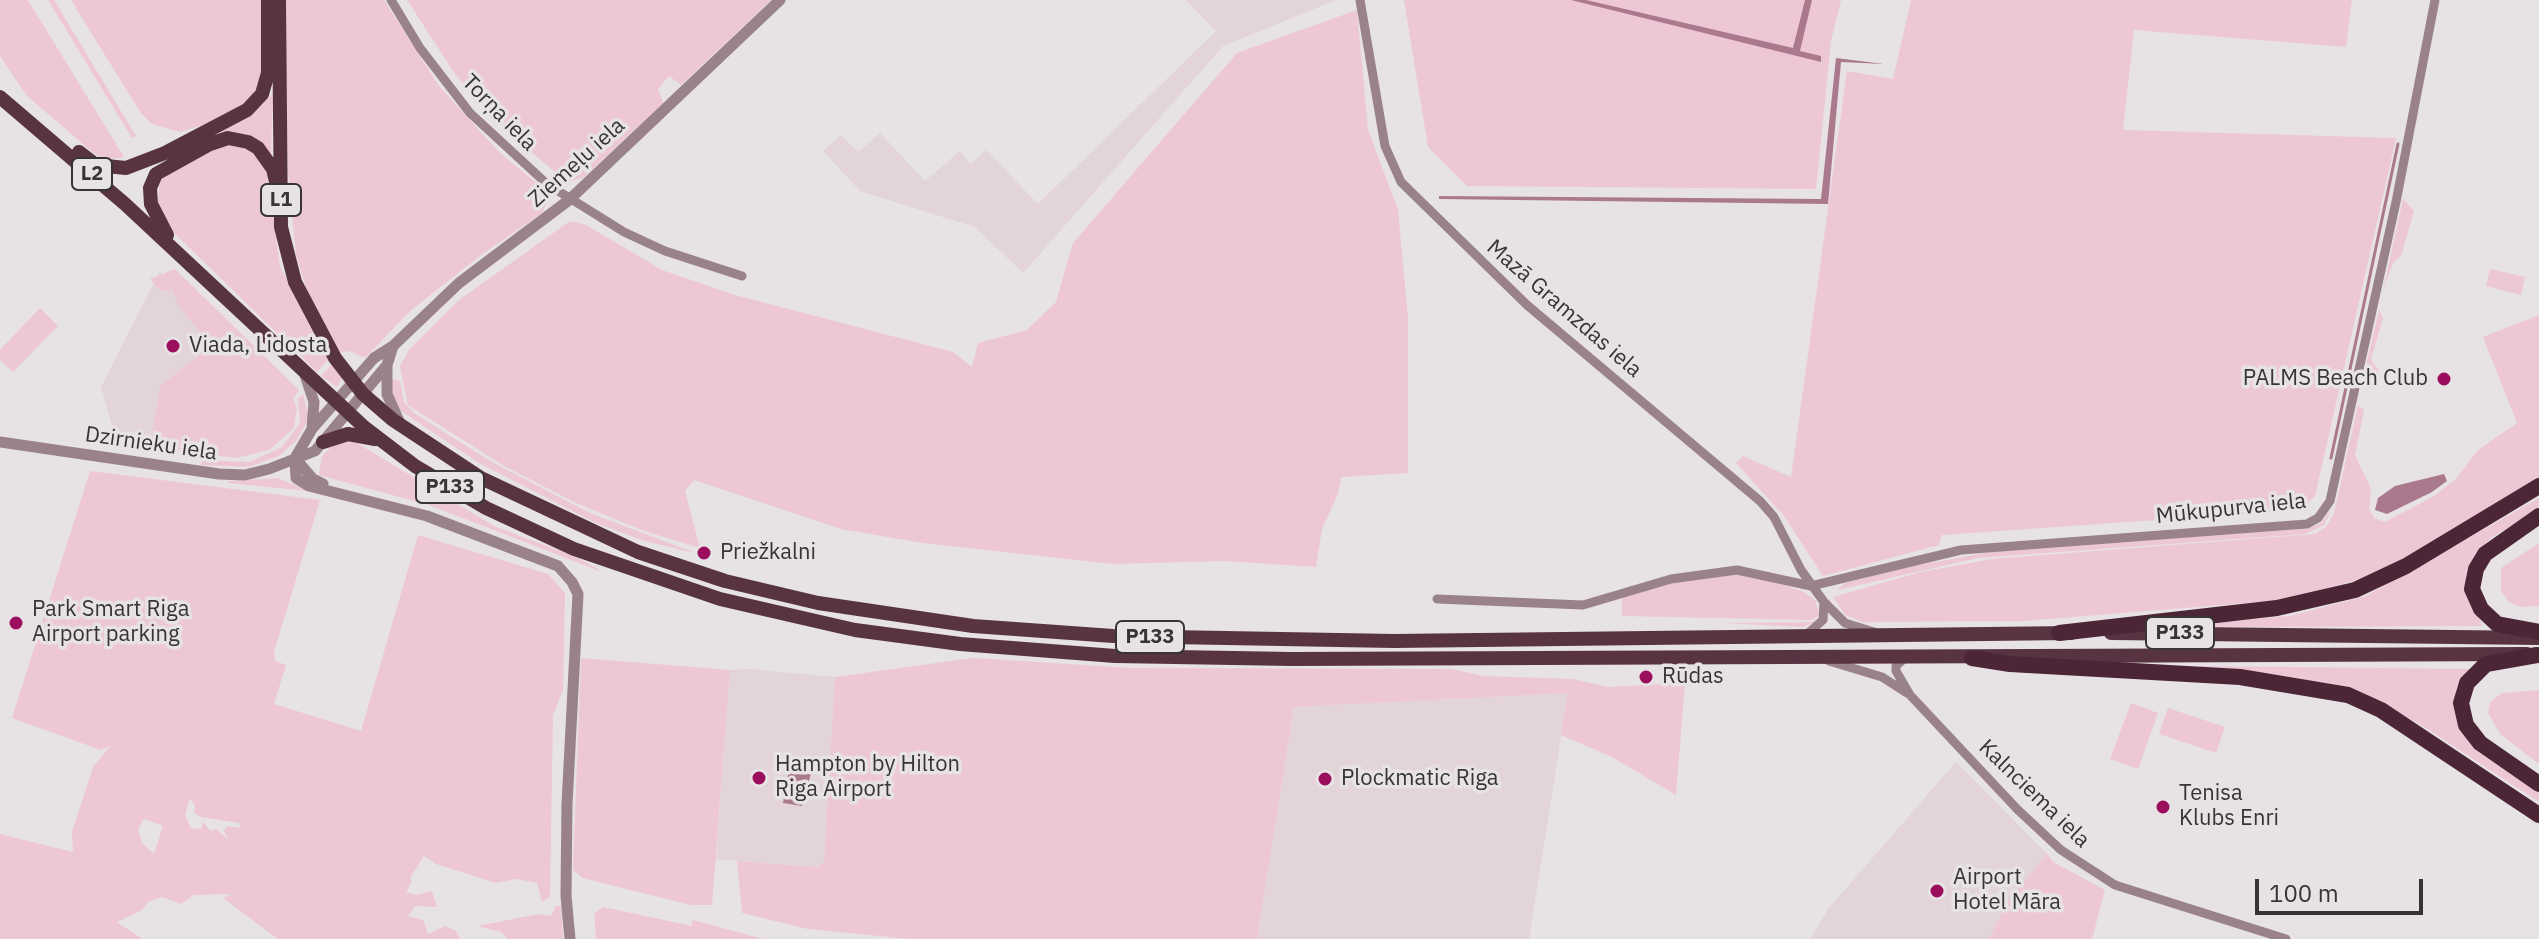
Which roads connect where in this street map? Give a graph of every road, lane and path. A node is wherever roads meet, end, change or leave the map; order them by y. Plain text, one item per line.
1 (268, 0) edge
2 (279, 0) edge
3 (391, 0) edge
4 (780, 0) edge
5 (1360, 0) edge
6 (2435, 0) edge
7 (0, 94) edge
8 (569, 200) junction
9 (281, 206) junction
10 (180, 255) junction
11 (742, 276) dead end
12 (393, 346) junction
13 (387, 365) junction
14 (305, 375) junction
15 (353, 381) junction
16 (363, 394) junction
17 (335, 401) junction
18 (347, 412) junction
19 (401, 426) junction
20 (312, 429) junction
21 (380, 441) junction
22 (0, 442) edge
23 (323, 442) junction
24 (295, 458) junction
25 (2539, 486) edge
26 (2539, 516) edge
27 (1811, 586) junction
28 (1437, 599) dead end
29 (1824, 602) junction
30 (1876, 633) junction
31 (2059, 633) junction
32 (1803, 637) junction
33 (2539, 645) edge
34 (1819, 658) junction
35 (1905, 658) junction
36 (1972, 658) junction
37 (1910, 695) junction
38 (2539, 784) edge
39 (2539, 815) edge
40 (570, 939) edge
41 (2286, 939) edge

1 - 7 main road
2 - 9 main road, L1
3 - 8 street, Torņa iela
4 - 8 street, Ziemeļu iela
5 - 27 street, Mazā Gramzdas iela
6 - 27 street, Mūkupurva iela
7 - 10 main road, L2
8 - 11 street, Torņa iela
8 - 12 street, Ziemeļu iela
9 - 10 main road, P133
9 - 15 main road, L1
10 - 14 main road, P133
12 - 13 street, Ziemeļu iela
12 - 15 street, Ziemeļu iela
13 - 16 street, Ziemeļu iela
13 - 19 street
14 - 17 main road, P133
14 - 20 street
15 - 16 main road, L1
15 - 17 street, Ziemeļu iela
16 - 18 street, Dzirnieku iela
16 - 19 main road, P133
17 - 18 main road, P133
17 - 20 street
18 - 21 main road, P133
18 - 23 street, Dzirnieku iela
19 - 32 main road, P133
20 - 24 street
21 - 23 main road
21 - 34 main road, P133
22 - 24 street, Dzirnieku iela
23 - 24 street, Dzirnieku iela
24 - 40 street
25 - 31 highway
26 - 33 highway
27 - 28 street
27 - 29 street, Mazā Gramzdas iela
29 - 30 street, Mazā Gramzdas iela
29 - 32 street
30 - 31 main road, P133
30 - 32 main road, P133
31 - 33 main road, P133
33 - 36 main road, P133
33 - 38 highway
34 - 35 main road, P133
34 - 37 street, Kalnciema iela
35 - 36 main road, P133
35 - 37 street
36 - 39 highway
37 - 41 street, Kalnciema iela

